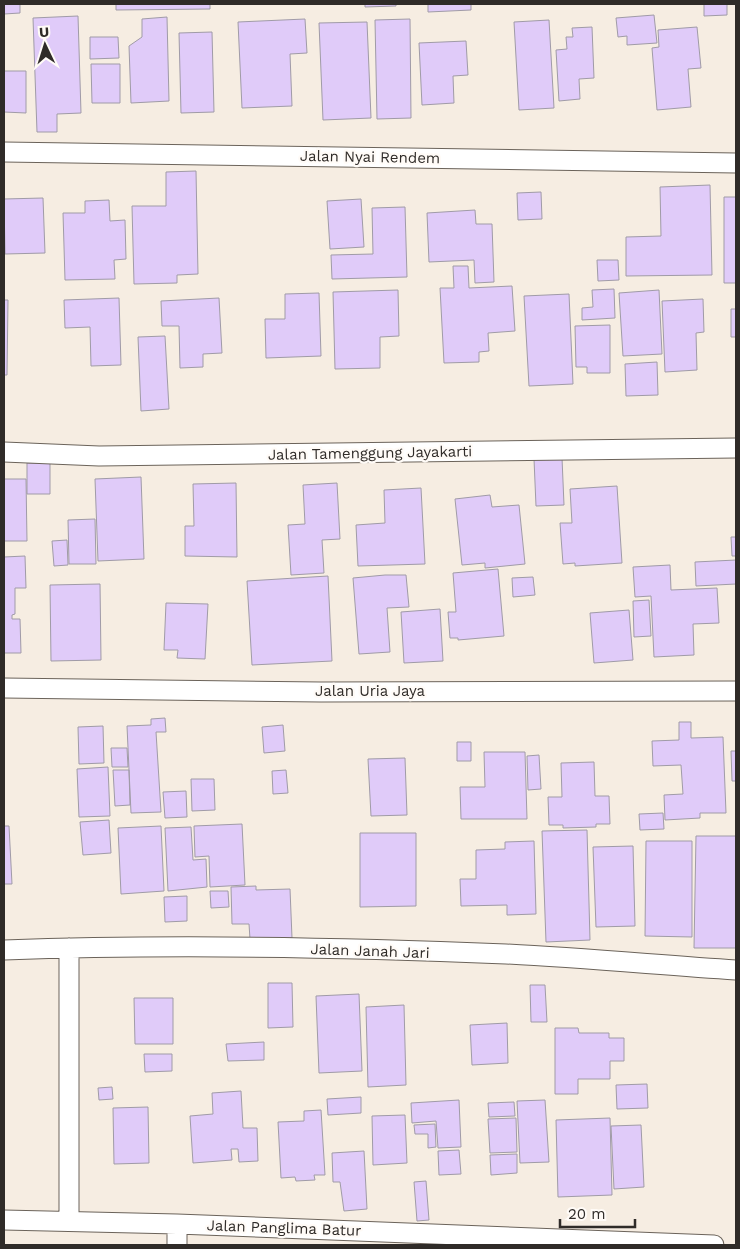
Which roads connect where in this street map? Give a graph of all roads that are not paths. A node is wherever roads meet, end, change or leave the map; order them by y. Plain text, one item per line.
1 (4, 152) edge
2 (736, 163) edge
3 (736, 448) edge
4 (4, 452) edge
5 (4, 688) edge
6 (736, 690) edge
7 (69, 948) junction
8 (4, 950) edge
9 (736, 970) edge
10 (4, 1220) edge
11 (69, 1221) junction
12 (177, 1224) junction
13 (417, 1239) edge
14 (177, 1245) edge
15 (678, 1245) edge
16 (714, 1245) edge

1 - 2 street, Jalan Nyai Rendem
3 - 4 street, Jalan Tamenggung Jayakarti
5 - 6 street, Jalan Uria Jaya
7 - 8 street, Jalan Janah Jari
7 - 9 street, Jalan Janah Jari
7 - 11 street
10 - 11 street, Jalan Panglima Batur
11 - 12 street, Jalan Panglima Batur
12 - 13 street, Jalan Panglima Batur
12 - 14 street
13 - 15 street, Jalan Panglima Batur
15 - 16 street, Jalan Panglima Batur

